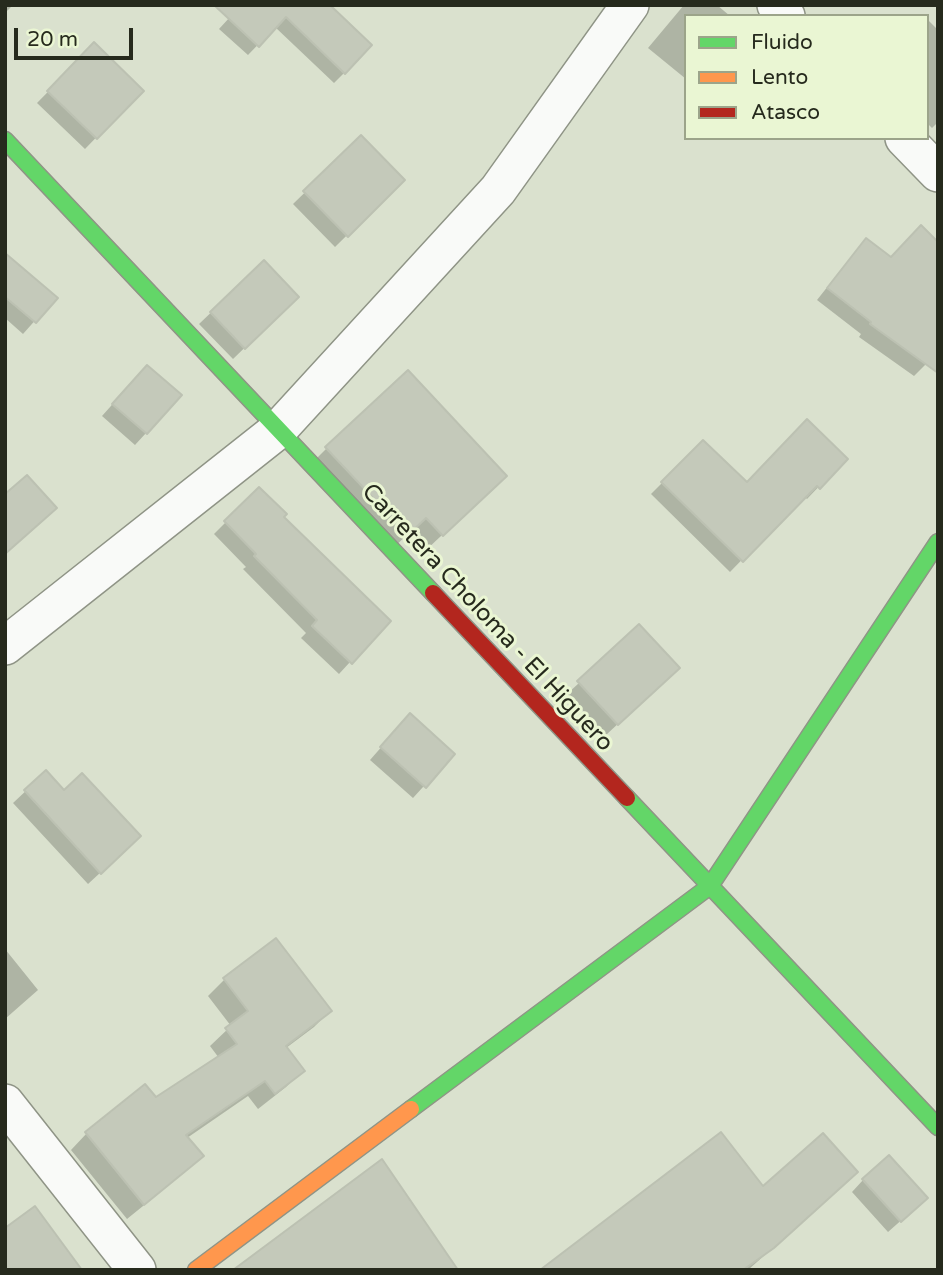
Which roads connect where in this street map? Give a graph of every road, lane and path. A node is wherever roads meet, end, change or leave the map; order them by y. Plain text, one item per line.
1 (630, 5) edge
2 (5, 140) edge
3 (906, 140) edge
4 (938, 173) edge
5 (278, 430) junction
6 (938, 542) edge
7 (5, 646) edge
8 (710, 886) junction
9 (5, 1103) edge
10 (938, 1127) edge
11 (137, 1270) edge
12 (196, 1270) edge

1 - 5 street
2 - 5 street, Carretera Choloma - El Higuero
3 - 4 street
5 - 7 street
5 - 8 street, Carretera Choloma - El Higuero
6 - 8 street
8 - 10 street, Carretera Choloma - El Higuero
8 - 12 street
9 - 11 street

